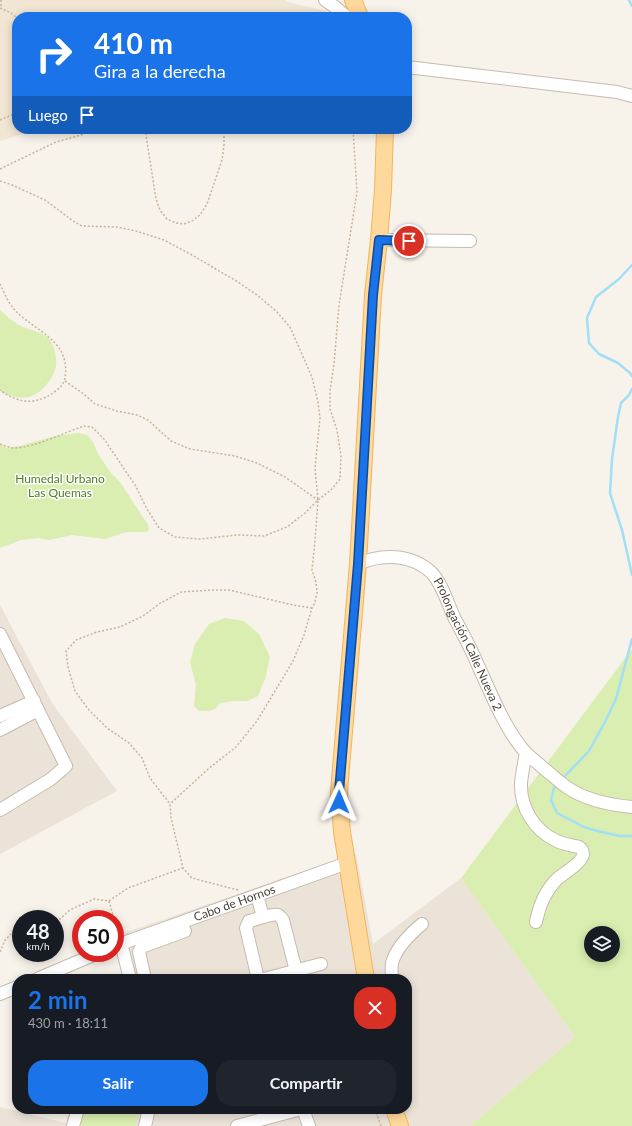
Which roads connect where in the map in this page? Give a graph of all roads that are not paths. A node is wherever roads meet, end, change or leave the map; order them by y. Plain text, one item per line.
1 (325, 0) edge
2 (353, 0) edge
3 (342, 12) edge
4 (358, 12) edge
5 (412, 67) edge
6 (632, 96) edge
7 (385, 134) edge
8 (379, 240) junction
9 (470, 241) dead end
10 (358, 564) junction
11 (0, 634) edge
12 (36, 706) junction
13 (0, 716) edge
14 (0, 730) edge
15 (526, 753) junction
16 (632, 806) edge
17 (0, 810) edge
18 (347, 863) junction
19 (257, 895) junction
20 (264, 917) junction
21 (536, 922) dead end
22 (422, 924) dead end
23 (185, 931) dead end
24 (124, 943) edge
25 (77, 962) edge
26 (124, 962) edge
27 (321, 964) dead end
28 (296, 971) junction
29 (49, 974) edge
30 (128, 974) edge
31 (144, 974) edge
32 (257, 974) edge
33 (284, 974) edge
34 (365, 974) edge
35 (392, 974) edge
36 (12, 989) edge
37 (0, 994) edge
38 (77, 1114) edge
39 (148, 1114) edge
40 (283, 1114) edge
41 (304, 1114) edge
42 (396, 1114) edge
43 (74, 1126) edge
44 (145, 1126) edge
45 (237, 1126) edge
46 (309, 1126) edge
47 (400, 1126) edge

1 - 3 street
2 - 4 main road
5 - 6 street
7 - 8 main road
8 - 9 street
8 - 10 main road
10 - 15 street, Prolongación Calle Nueva 2
10 - 18 main road
11 - 12 street
12 - 13 street
12 - 14 street
12 - 17 street
15 - 16 street, Prolongación Calle Nueva 2
15 - 21 street
18 - 19 street, Cabo de Hornos
18 - 34 main road
19 - 20 street
19 - 24 street, Cabo de Hornos
20 - 28 street
20 - 32 street
22 - 35 street
23 - 31 street
25 - 29 street
26 - 30 street
27 - 28 street
28 - 33 street
36 - 37 street
38 - 43 street
39 - 44 street
40 - 45 street
41 - 46 street
42 - 47 main road

